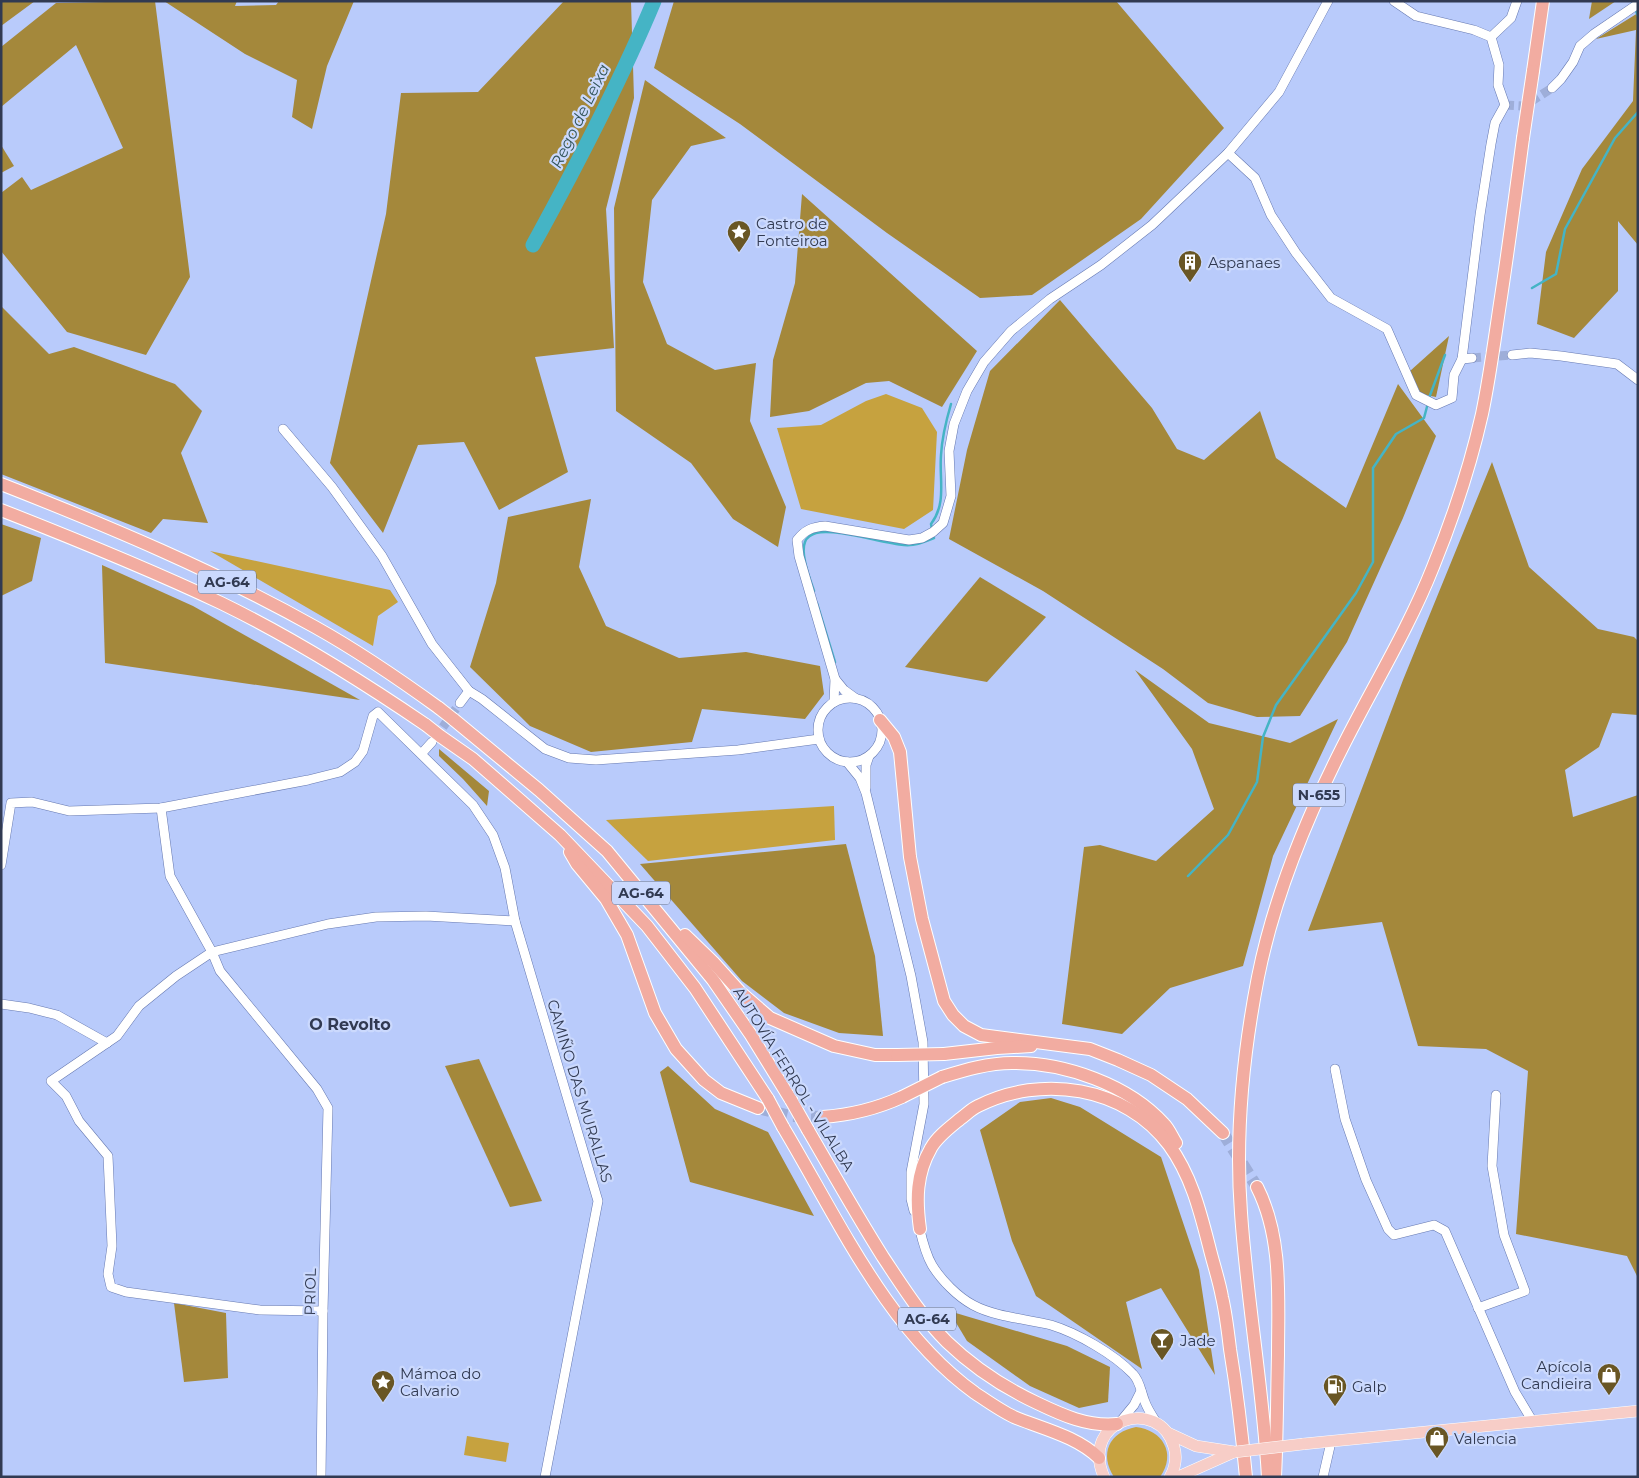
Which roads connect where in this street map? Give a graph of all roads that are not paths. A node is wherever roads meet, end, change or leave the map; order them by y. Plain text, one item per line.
1 (1328, 1) edge
2 (1394, 1) edge
3 (1516, 1) edge
4 (1543, 1) edge
5 (1638, 4) edge
6 (1491, 37) junction
7 (1552, 88) tunnel mouth
8 (1228, 153) junction
9 (1512, 355) tunnel mouth
10 (1472, 358) tunnel mouth
11 (1462, 359) junction
12 (1638, 380) edge
13 (283, 429) dead end
14 (1, 484) edge
15 (1, 510) edge
16 (835, 679) junction
17 (469, 691) junction
18 (855, 699) junction
19 (834, 702) junction
20 (460, 703) tunnel mouth
21 (880, 720) junction
22 (436, 739) junction
23 (819, 739) junction
24 (422, 753) junction
25 (869, 756) junction
26 (847, 762) junction
27 (866, 793) junction
28 (161, 808) junction
29 (560, 835) junction
30 (1, 865) edge
31 (642, 894) junction
32 (515, 921) junction
33 (212, 952) junction
34 (1, 1004) edge
35 (107, 1043) junction
36 (1071, 1046) junction
37 (1335, 1069) dead end
38 (1496, 1094) dead end
39 (763, 1103) junction
40 (822, 1117) tunnel mouth
41 (1223, 1133) tunnel mouth
42 (1257, 1187) tunnel mouth
43 (920, 1229) junction
44 (1222, 1298) junction
45 (1478, 1308) junction
46 (323, 1311) junction
47 (1141, 1391) junction
48 (1638, 1411) edge
49 (1533, 1422) junction
50 (1118, 1423) junction
51 (1162, 1428) junction
52 (1331, 1442) junction
53 (1235, 1452) junction
54 (1099, 1470) edge
55 (321, 1477) edge
56 (545, 1477) edge
57 (1170, 1477) edge
58 (1178, 1477) edge
59 (1246, 1477) edge
60 (1268, 1477) edge
61 (1275, 1477) edge
62 (1323, 1477) edge

1 - 8 street
2 - 6 street
3 - 6 street
4 - 60 highway, N-655, bridge
5 - 7 street
6 - 11 street
8 - 11 street
8 - 16 street
9 - 12 street
10 - 11 street
13 - 17 street
14 - 31 highway, AUTOVÍA FERROL - VILALBA / AG-64, bridge
15 - 22 highway, AG-64, bridge
16 - 18 street
16 - 19 street
17 - 20 street
17 - 23 street
18 - 19 street
18 - 21 street
19 - 23 street
21 - 25 street
21 - 36 highway
22 - 24 street
22 - 29 highway, AG-64
23 - 26 street
24 - 28 street, CAMIÑO DAS MURALLAS
24 - 32 street, CAMIÑO DAS MURALLAS
25 - 26 street
25 - 27 street
26 - 27 street
27 - 43 street
28 - 30 street
28 - 33 street
29 - 39 highway, AG-64
29 - 39 highway
31 - 36 highway, bridge
31 - 50 highway, AUTOVÍA FERROL - VILALBA / AG-64, bridge
32 - 33 street
32 - 56 street, CAMIÑO DAS MURALLAS
33 - 35 street
33 - 46 street, PRIOL
34 - 35 street
35 - 46 street
36 - 41 highway
37 - 45 street
38 - 45 street
39 - 54 highway, AG-64, bridge
40 - 44 highway, bridge
42 - 61 highway
43 - 44 highway
43 - 47 street
44 - 59 highway
45 - 49 street
46 - 55 street, PRIOL
47 - 50 street
47 - 51 street
48 - 49 main road
49 - 52 main road
50 - 51 main road
50 - 54 main road
51 - 53 main road
51 - 57 main road
52 - 53 main road, bridge
52 - 62 street
53 - 58 main road

